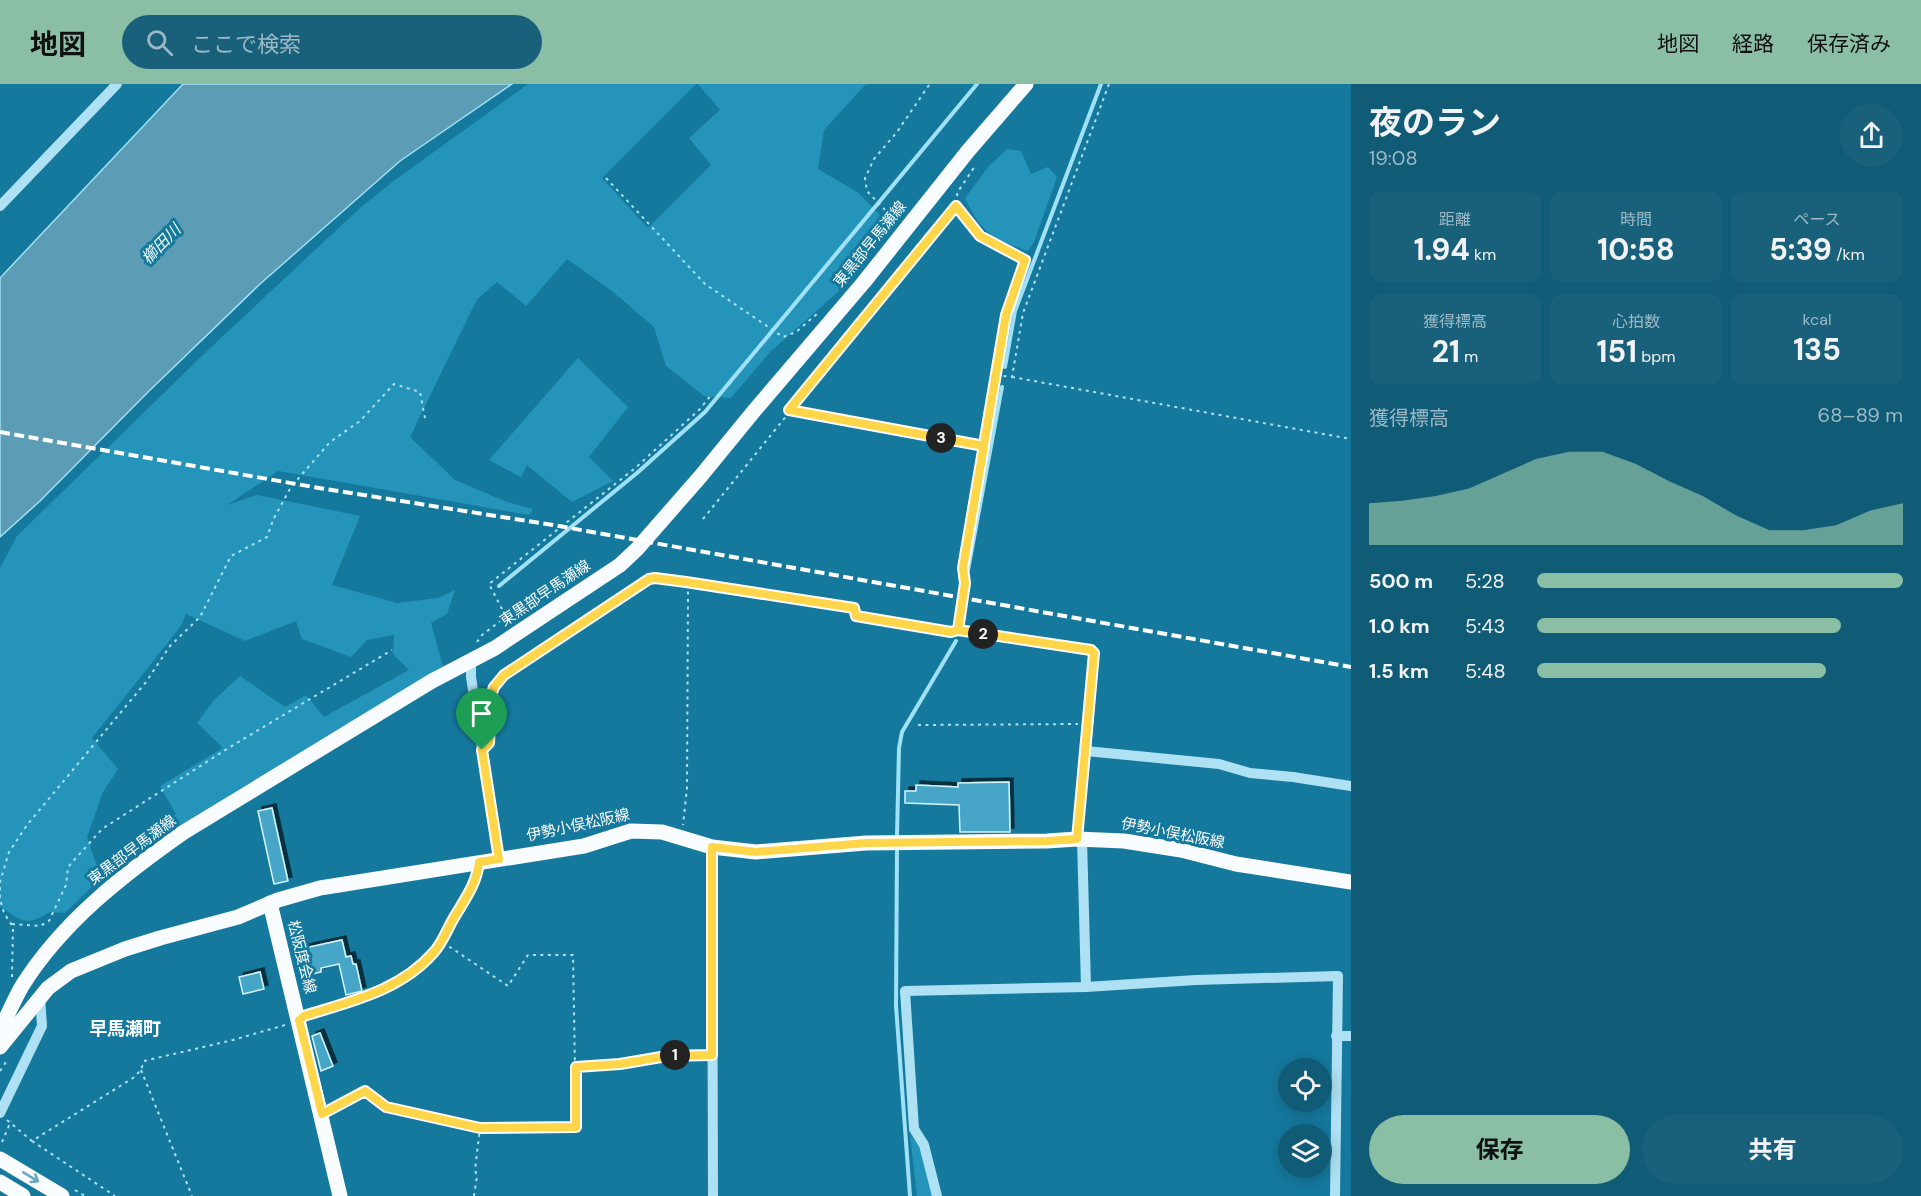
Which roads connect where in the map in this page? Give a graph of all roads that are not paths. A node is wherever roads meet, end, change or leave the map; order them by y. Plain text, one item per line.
1 (117, 84) edge
2 (1026, 84) edge
3 (0, 206) edge
4 (958, 630) road end
5 (471, 661) junction
6 (1086, 751) junction
7 (1351, 786) edge
8 (1079, 839) junction
9 (712, 847) junction
10 (499, 859) junction
11 (1351, 882) edge
12 (270, 903) junction
13 (1086, 987) junction
14 (40, 997) junction
15 (0, 1031) edge
16 (1336, 1036) junction
17 (1351, 1036) edge
18 (0, 1047) edge
19 (0, 1115) edge
20 (0, 1159) edge
21 (0, 1182) edge
22 (23, 1196) edge
23 (62, 1196) edge
24 (340, 1196) edge
25 (713, 1196) edge
26 (937, 1196) edge
27 (1335, 1196) edge

1 - 3 street
2 - 5 main road, 東黒部早馬瀬線
4 - 6 street
5 - 10 street
5 - 15 main road, 東黒部早馬瀬線
6 - 7 street
6 - 8 street
8 - 9 main road, 伊勢小俣松阪線
8 - 11 main road, 伊勢小俣松阪線
8 - 13 street
9 - 10 main road, 伊勢小俣松阪線
9 - 25 street
10 - 12 main road, 伊勢小俣松阪線
12 - 14 main road, 伊勢小俣松阪線
12 - 24 main road, 松阪度会線
13 - 16 street
13 - 26 street
14 - 18 main road, 伊勢小俣松阪線
14 - 19 street
16 - 17 street
16 - 27 street
20 -> 23 main road
21 - 22 main road

